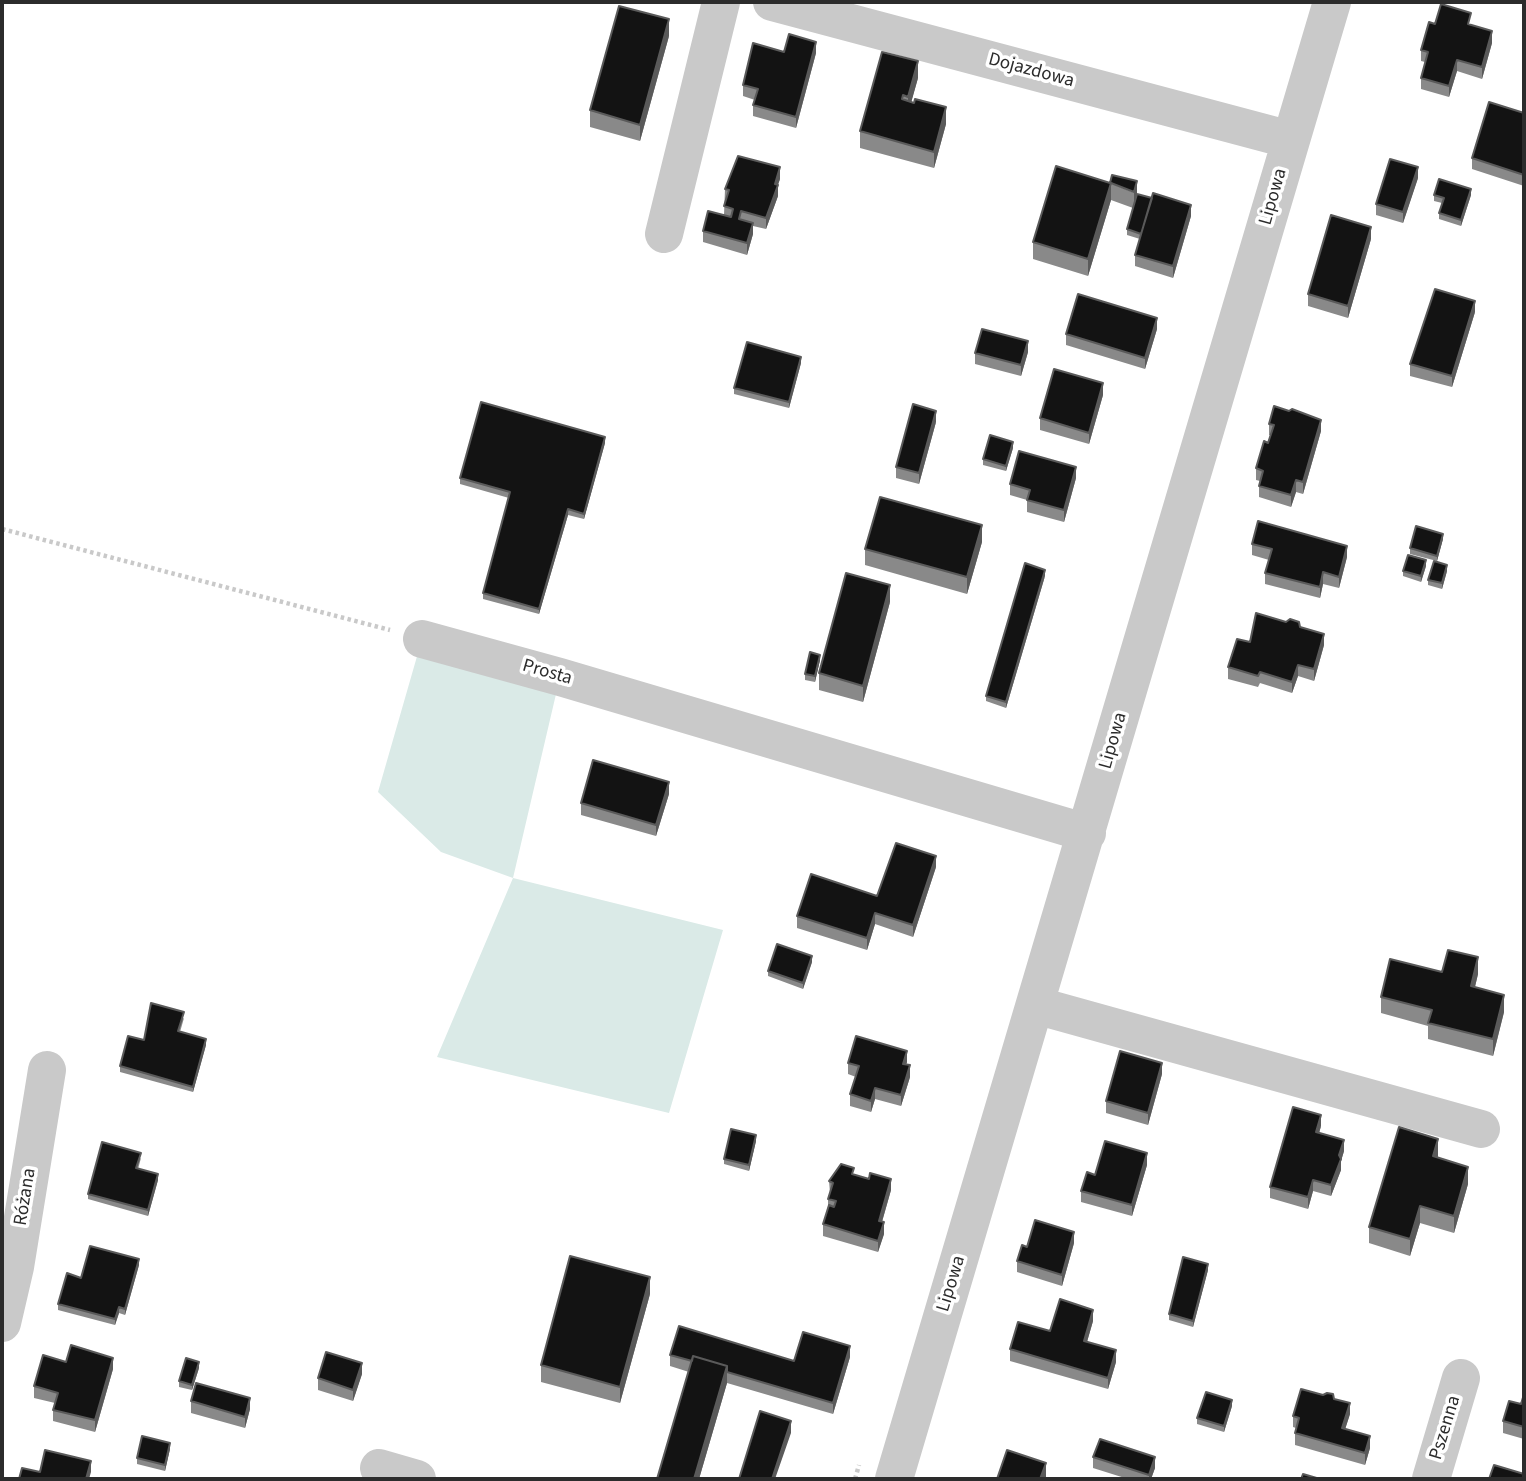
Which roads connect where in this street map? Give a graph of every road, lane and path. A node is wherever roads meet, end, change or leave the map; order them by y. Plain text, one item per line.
1 (721, 2) edge
2 (772, 2) edge
3 (1332, 2) edge
4 (1291, 140) junction
5 (664, 234) dead end
6 (2, 529) edge
7 (422, 639) joint
8 (1087, 833) junction
9 (1035, 1005) junction
10 (47, 1070) dead end
11 (1481, 1129) dead end
12 (2, 1323) edge
13 (1461, 1378) dead end
14 (379, 1468) dead end
15 (418, 1479) edge
16 (894, 1479) edge
17 (1431, 1479) edge

1 - 5 street
2 - 4 street, Dojazdowa
3 - 4 street, Lipowa
4 - 8 street, Lipowa
6 - 7 path
7 - 8 street, Prosta
8 - 9 street, Lipowa
9 - 11 street
9 - 16 street, Lipowa
10 - 12 street, Różana
13 - 17 street, Pszenna
14 - 15 street

